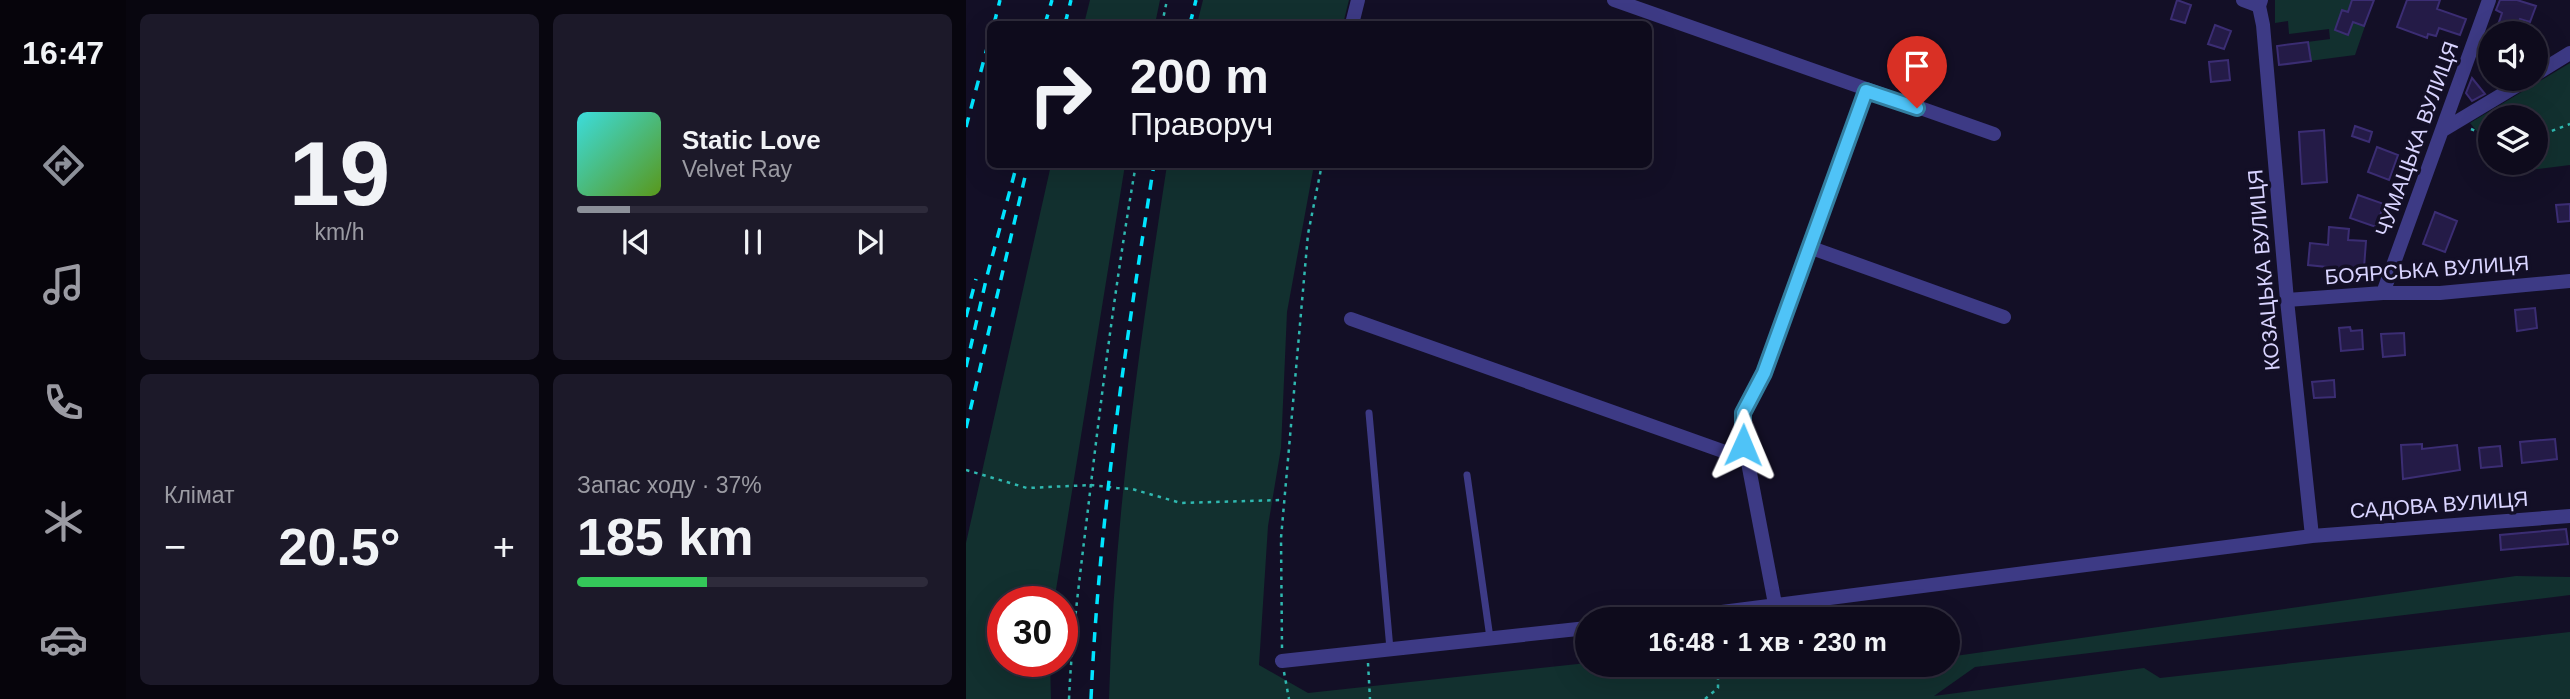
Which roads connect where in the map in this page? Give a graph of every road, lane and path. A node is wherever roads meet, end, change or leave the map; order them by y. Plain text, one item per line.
1 (1167, 0) edge
2 (1357, 0) edge
3 (1614, 0) edge
4 (2243, 0) edge
5 (2489, 0) edge
6 (2260, 3) edge
7 (1163, 21) edge
8 (1353, 21) edge
9 (2570, 53) edge
10 (2548, 67) edge
11 (1866, 91) junction
12 (2508, 91) edge
13 (2570, 124) edge
14 (2449, 126) junction
15 (2548, 132) edge
16 (1994, 134) dead end
17 (2478, 134) edge
18 (1135, 168) edge
19 (1321, 168) edge
20 (1809, 247) junction
21 (2570, 281) edge
22 (2383, 293) junction
23 (2287, 300) junction
24 (2004, 317) dead end
25 (1351, 318) dead end
26 (1369, 413) dead end
27 (1745, 459) junction
28 (966, 470) edge
29 (1467, 475) dead end
30 (1091, 485) junction
31 (1285, 500) junction
32 (2570, 516) edge
33 (2312, 536) junction
34 (1775, 604) junction
35 (1753, 607) edge
36 (1575, 629) edge
37 (1490, 638) junction
38 (1390, 650) junction
39 (1368, 652) junction
40 (1282, 662) junction
41 (1718, 677) edge
42 (1069, 699) edge
43 (1289, 699) edge
44 (1370, 699) edge
45 (1705, 699) edge

1 - 7 path
2 - 8 street
3 - 11 street
4 - 6 street
5 - 14 street, ЧУМАЦЬКА ВУЛИЦЯ
6 - 23 street, КОЗАЦЬКА ВУЛИЦЯ
9 - 10 street
11 - 16 street
11 - 20 street
12 - 14 street
13 - 15 path
14 - 17 path
14 - 22 street, ЧУМАЦЬКА ВУЛИЦЯ
18 - 30 path
19 - 31 path
20 - 24 street
20 - 27 street
21 - 22 street, БОЯРСЬКА ВУЛИЦЯ
22 - 23 street, БОЯРСЬКА ВУЛИЦЯ
23 - 33 street, КОЗАЦЬКА ВУЛИЦЯ
25 - 27 street
26 - 38 lane
27 - 34 street
28 - 30 path
29 - 37 lane
30 - 31 path
30 - 42 path
31 - 40 path
32 - 33 street, САДОВА ВУЛИЦЯ
33 - 34 street, САДОВА ВУЛИЦЯ
34 - 35 street, САДОВА ВУЛИЦЯ
36 - 37 street
37 - 38 street
38 - 39 street
39 - 40 street
39 - 44 path
40 - 43 path
41 - 45 path

